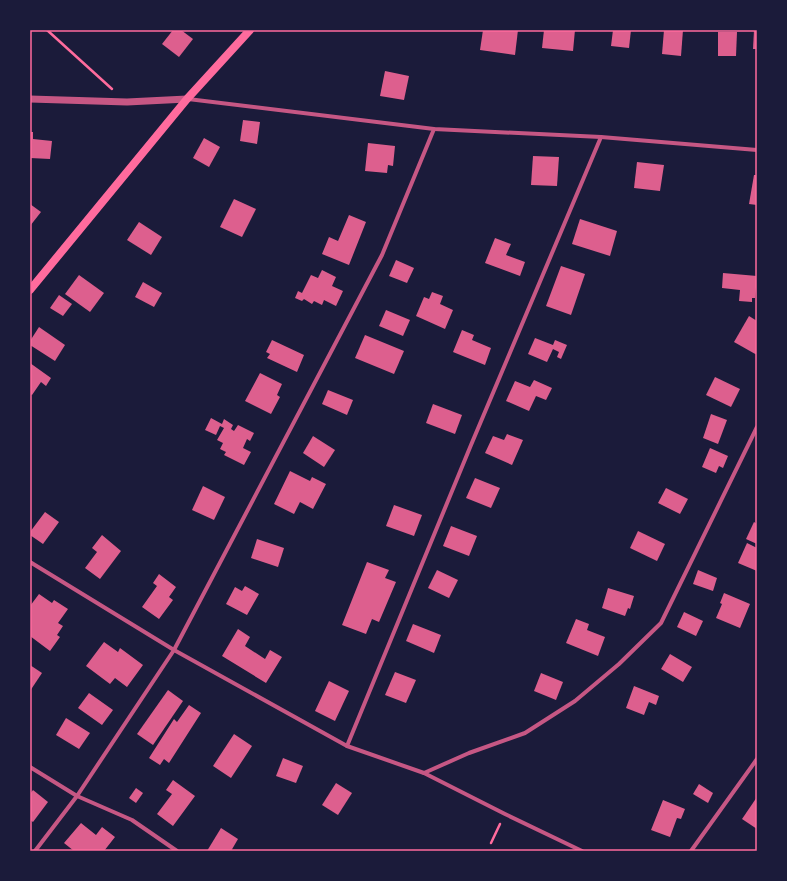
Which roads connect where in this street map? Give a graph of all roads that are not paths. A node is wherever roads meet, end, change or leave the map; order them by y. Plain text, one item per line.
1 (250, 30) edge
2 (187, 99) junction
3 (30, 100) edge
4 (434, 129) junction
5 (602, 137) junction
6 (757, 150) edge
7 (30, 290) edge
8 (757, 427) edge
9 (30, 562) edge
10 (174, 650) junction
11 (347, 746) junction
12 (757, 759) edge
13 (30, 767) edge
14 (424, 773) junction
15 (77, 796) junction
16 (35, 851) edge
17 (177, 851) edge
18 (582, 851) edge
19 (691, 851) edge

1 - 2 main road
2 - 3 street
2 - 4 street
2 - 7 main road
4 - 5 street
4 - 10 street
5 - 6 street
5 - 11 street
8 - 14 street
9 - 10 street
10 - 11 street
10 - 15 street
11 - 14 street
12 - 19 street
13 - 15 street
14 - 18 street
15 - 16 street
15 - 17 street

